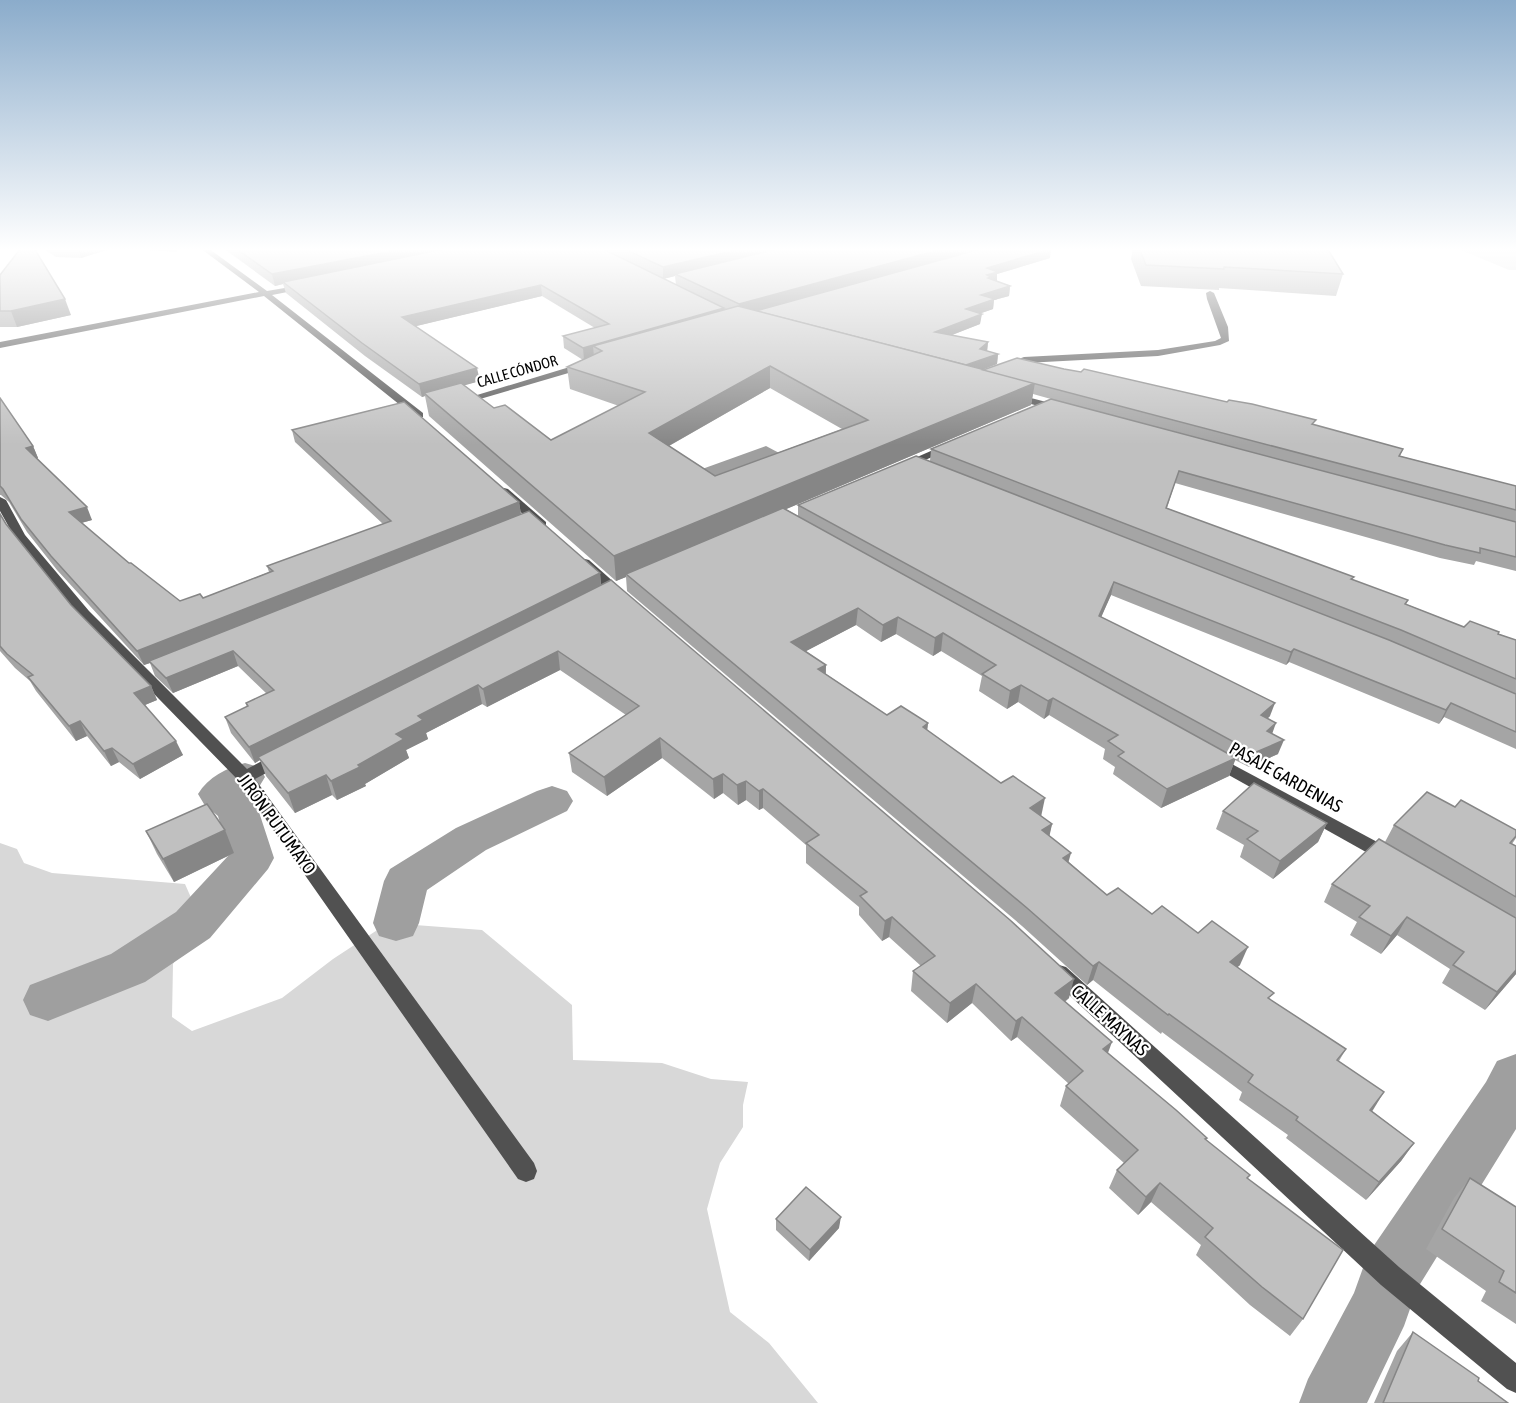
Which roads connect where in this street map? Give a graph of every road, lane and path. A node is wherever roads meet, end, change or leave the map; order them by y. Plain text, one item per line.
1 (164, 313) edge
2 (291, 313) edge
3 (1217, 313) edge
4 (0, 345) edge
5 (601, 361) edge
6 (1001, 368) edge
7 (1004, 393) edge
8 (452, 404) edge
9 (1046, 405) junction
10 (429, 410) edge
11 (1068, 411) edge
12 (417, 414) junction
13 (1024, 414) edge
14 (426, 422) edge
15 (958, 442) edge
16 (915, 460) junction
17 (937, 469) edge
18 (893, 470) edge
19 (498, 485) edge
20 (0, 500) edge
21 (549, 531) edge
22 (574, 553) edge
23 (632, 605) edge
24 (297, 750) edge
25 (1201, 752) edge
26 (244, 777) junction
27 (1403, 866) edge
28 (1040, 957) edge
29 (526, 1171) dead end
30 (1516, 1380) edge

1 - 4 street
2 - 12 street
3 - 6 street
5 - 8 street, CALLE CÓNDOR
7 - 9 street
9 - 11 street
9 - 13 street
10 - 12 street
12 - 14 street
15 - 16 street
16 - 17 street
16 - 18 street
19 - 21 street
20 - 26 street, JIRÓN PUTUMAYO
22 - 23 street
24 - 26 street
25 - 27 street, PASAJE GARDENIAS
26 - 29 street, JIRÓN PUTUMAYO
28 - 30 street, CALLE MAYNAS

